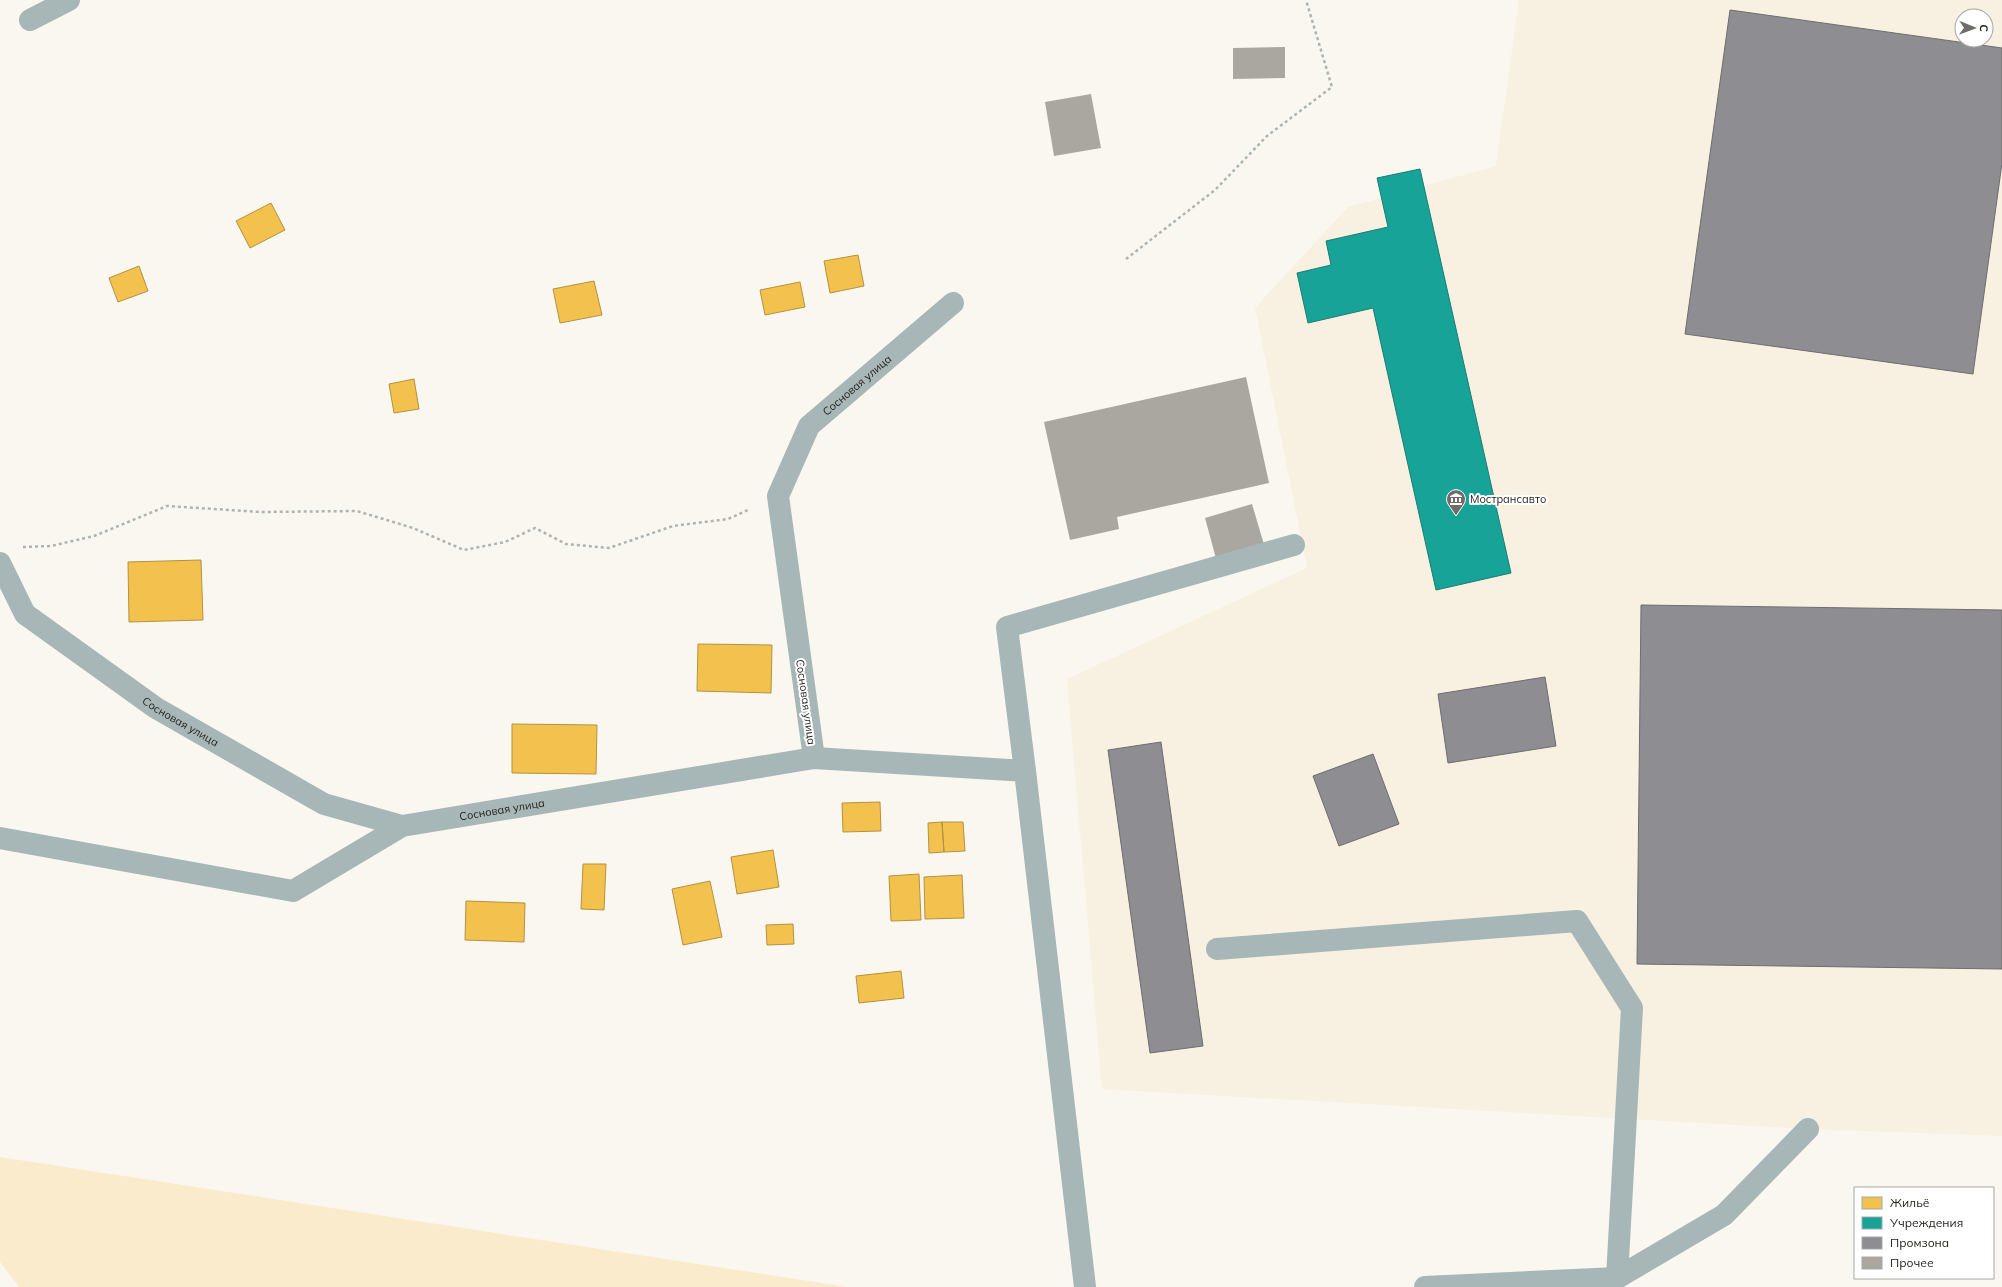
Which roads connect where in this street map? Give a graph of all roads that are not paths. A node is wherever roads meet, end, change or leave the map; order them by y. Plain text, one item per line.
1 (69, 0) edge
2 (30, 20) dead end
3 (953, 303) dead end
4 (1294, 545) dead end
5 (0, 563) edge
6 (814, 758) junction
7 (1025, 771) junction
8 (402, 826) junction
9 (0, 838) edge
10 (1218, 949) dead end
11 (1808, 1129) dead end
12 (1616, 1278) junction
13 (1085, 1287) edge
14 (1425, 1287) edge

1 - 2 lane
3 - 6 lane, Сосновая улица
4 - 7 lane
5 - 8 lane, Сосновая улица
6 - 7 lane
6 - 8 lane, Сосновая улица
7 - 13 lane
8 - 9 lane, Сосновая улица
10 - 12 lane
11 - 12 lane
12 - 14 lane

